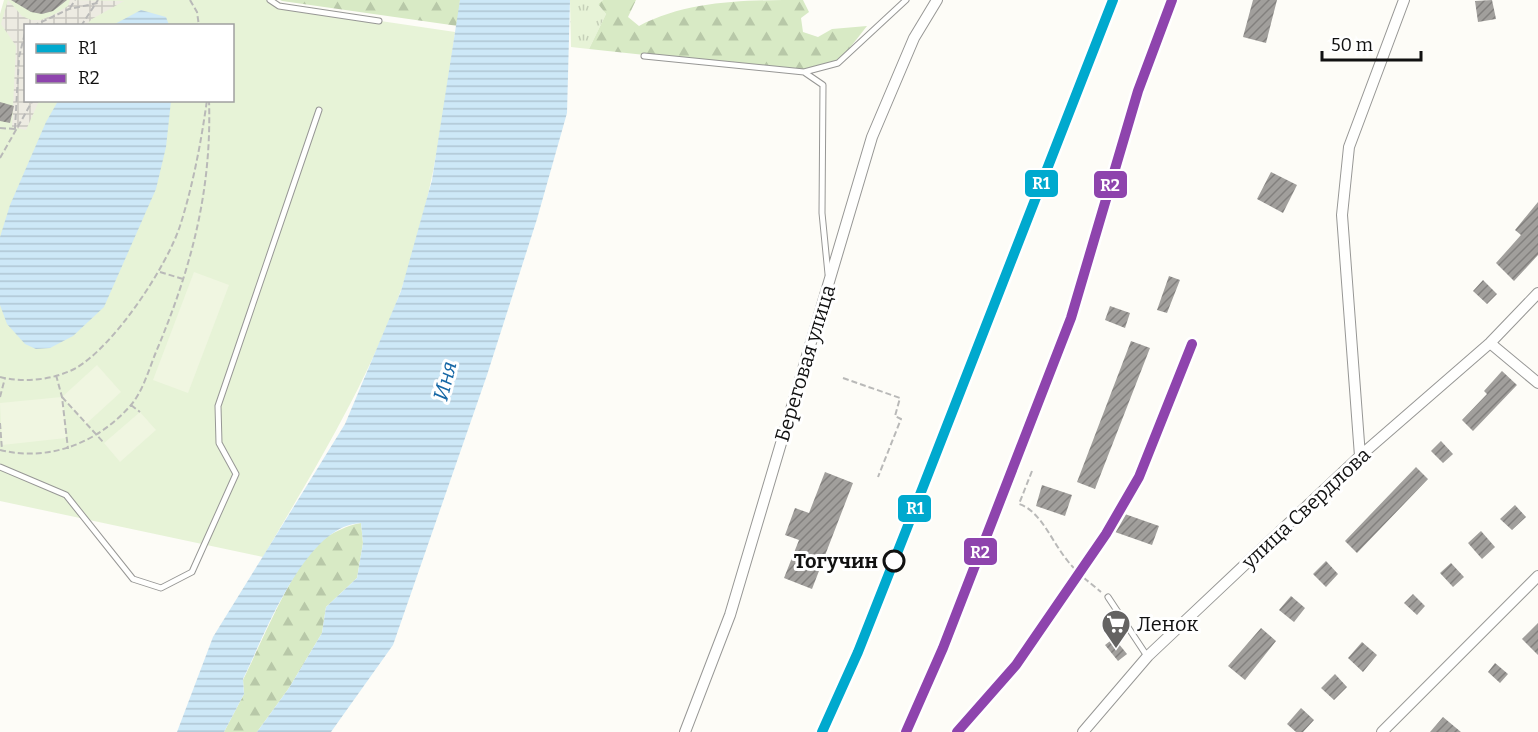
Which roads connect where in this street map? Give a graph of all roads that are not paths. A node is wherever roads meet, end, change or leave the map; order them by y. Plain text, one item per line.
1 (270, 0) edge
2 (906, 0) edge
3 (937, 0) edge
4 (1404, 0) edge
5 (380, 21) dead end
6 (644, 56) dead end
7 (804, 72) junction
8 (319, 110) dead end
9 (829, 284) junction
10 (1538, 293) edge
11 (1490, 343) junction
12 (1538, 382) edge
13 (1360, 456) junction
14 (0, 467) edge
15 (1538, 576) edge
16 (1108, 597) road end
17 (1148, 656) junction
18 (685, 732) edge
19 (1083, 732) edge
20 (1382, 732) edge

1 - 5 lane
2 - 7 lane
3 - 9 street, Береговая улица
4 - 13 street
6 - 7 lane
7 - 9 lane
8 - 14 lane
9 - 18 street, Береговая улица
10 - 11 street, улица Свердлова
11 - 12 street
11 - 13 street, улица Свердлова
13 - 17 street, улица Свердлова
15 - 20 street
16 - 17 lane
17 - 19 street, улица Свердлова

